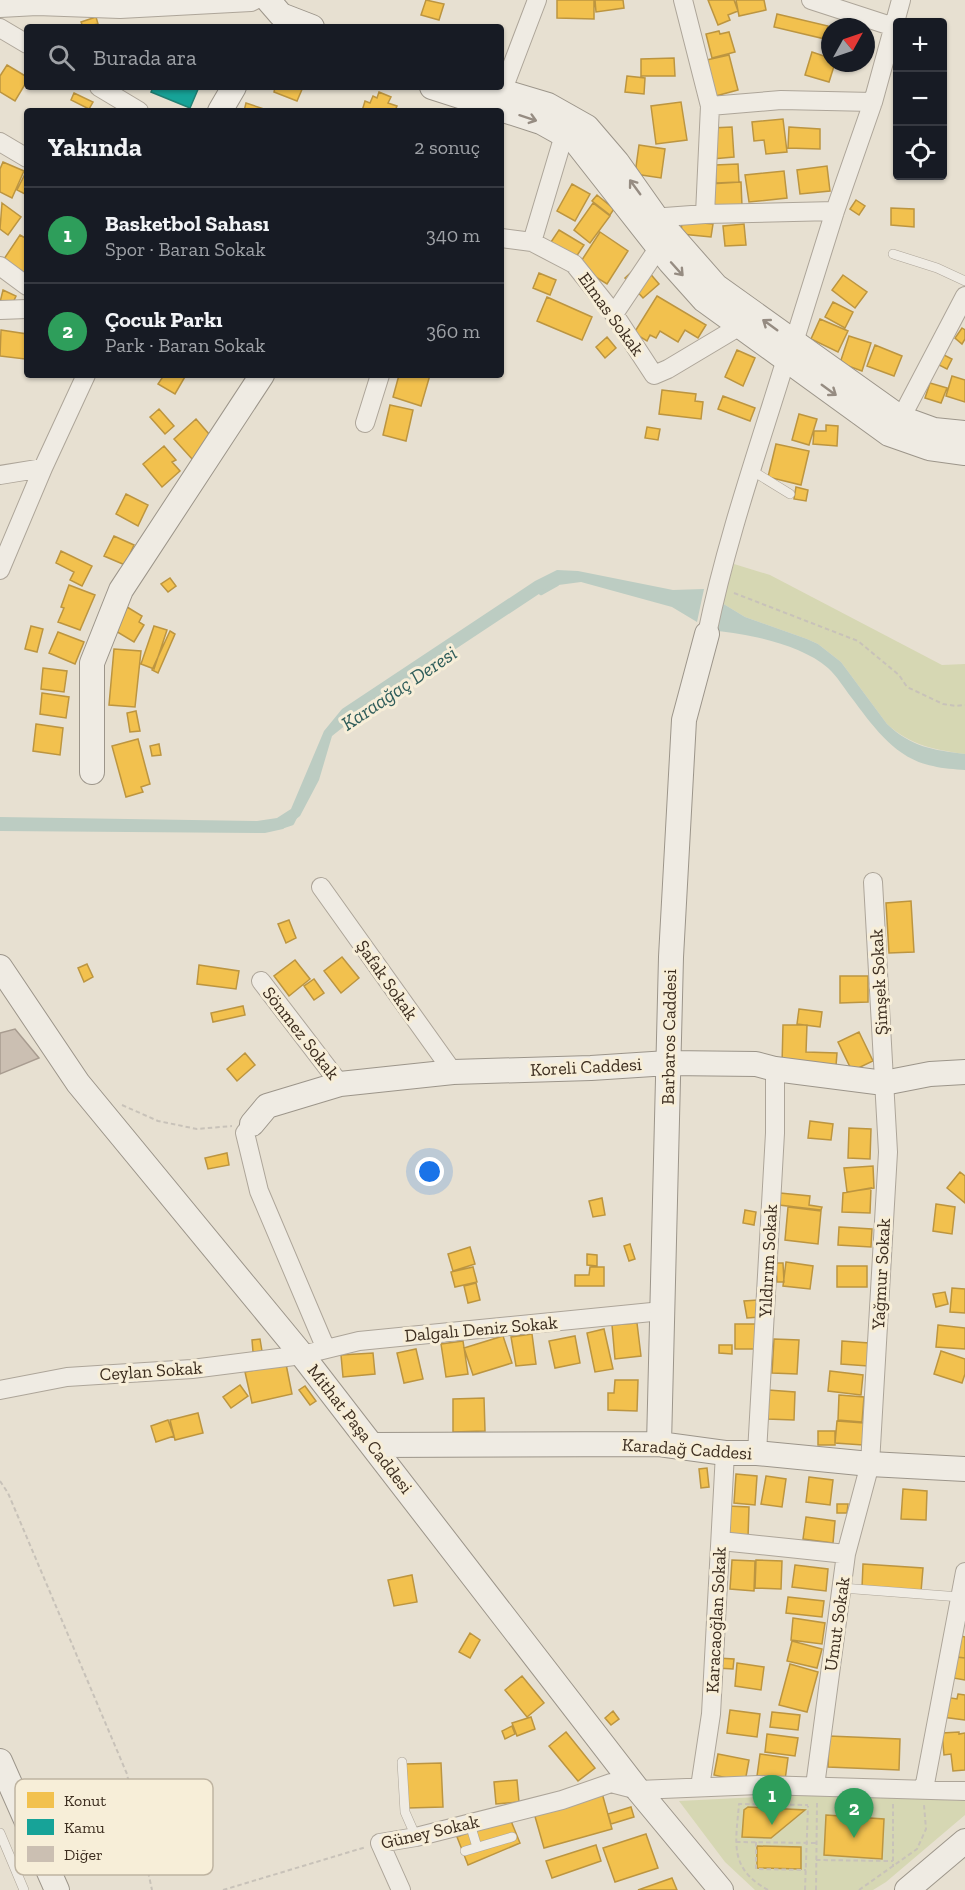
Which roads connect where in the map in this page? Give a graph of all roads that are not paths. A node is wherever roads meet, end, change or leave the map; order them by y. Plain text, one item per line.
1 (537, 0) edge
2 (683, 0) edge
3 (811, 0) edge
4 (901, 0) edge
5 (36, 3) edge
6 (0, 8) edge
7 (264, 10) edge
8 (896, 18) edge
9 (304, 24) edge
10 (893, 27) edge
11 (0, 28) edge
12 (893, 31) edge
13 (24, 42) edge
14 (504, 70) edge
15 (104, 90) edge
16 (232, 90) edge
17 (441, 90) edge
18 (498, 90) edge
19 (873, 102) junction
20 (710, 106) junction
21 (134, 108) edge
22 (222, 108) edge
23 (497, 108) edge
24 (504, 110) edge
25 (564, 135) junction
26 (0, 142) edge
27 (24, 156) edge
28 (835, 211) junction
29 (705, 214) junction
30 (658, 220) junction
31 (504, 238) edge
32 (532, 242) junction
33 (659, 248) junction
34 (893, 254) dead end
35 (0, 266) edge
36 (965, 281) edge
37 (24, 284) edge
38 (965, 296) edge
39 (24, 309) edge
40 (0, 310) edge
41 (614, 314) junction
42 (740, 326) junction
43 (790, 351) junction
44 (85, 378) edge
45 (259, 378) edge
46 (379, 378) edge
47 (901, 418) junction
48 (365, 423) dead end
49 (965, 434) edge
50 (965, 453) edge
51 (43, 468) junction
52 (751, 470) junction
53 (0, 475) edge
54 (790, 494) dead end
55 (0, 570) edge
56 (707, 634) joint
57 (92, 772) dead end
58 (873, 882) dead end
59 (321, 887) dead end
60 (0, 967) edge
61 (261, 981) dead end
62 (668, 1063) junction
63 (774, 1069) junction
64 (453, 1072) junction
65 (965, 1072) edge
66 (884, 1083) junction
67 (340, 1084) junction
68 (252, 1124) joint
69 (662, 1311) junction
70 (326, 1349) junction
71 (302, 1355) junction
72 (0, 1390) edge
73 (659, 1444) junction
74 (372, 1445) junction
75 (724, 1453) junction
76 (757, 1453) junction
77 (870, 1464) junction
78 (965, 1469) edge
79 (721, 1541) junction
80 (846, 1554) junction
81 (965, 1572) edge
82 (842, 1588) junction
83 (960, 1597) junction
84 (0, 1761) edge
85 (402, 1762) dead end
86 (700, 1788) junction
87 (638, 1790) junction
88 (965, 1791) edge
89 (813, 1793) junction
90 (15, 1795) edge
91 (924, 1797) junction
92 (470, 1824) junction
93 (0, 1833) edge
94 (416, 1837) junction
95 (512, 1838) dead end
96 (965, 1841) edge
97 (477, 1847) junction
98 (465, 1851) dead end
99 (15, 1869) edge
100 (18, 1875) edge
101 (50, 1875) edge
102 (24, 1890) edge
103 (57, 1890) edge
104 (401, 1890) edge
105 (721, 1890) edge
106 (907, 1890) edge

1 - 14 street
2 - 20 street
3 - 10 street
4 - 8 street
5 - 6 street
5 - 7 street
7 - 9 street
11 - 13 street
12 - 19 street
15 - 21 street
16 - 22 street
17 -> 23 street
30 -> 18 street
19 - 20 street
19 - 28 street
20 - 29 street
24 -> 25 street
25 - 32 street
25 - 33 street
26 - 27 street
28 - 29 street
28 - 43 street
29 - 30 street
43 -> 30 street
31 - 32 street
32 - 41 street, Elmas Sokak
33 - 41 street
33 -> 42 street
34 - 36 lane
35 - 37 street
38 - 47 street
39 - 40 street
41 - 42 street, Elmas Sokak
42 - 43 street
43 - 47 street
43 -> 50 street
43 - 52 street
44 - 51 street
45 - 57 street
46 - 48 street
47 - 49 street
51 - 53 street
51 - 55 street
52 - 54 lane
52 - 56 street
56 - 62 street, Barbaros Caddesi
58 - 66 street, Şimşek Sokak
59 - 64 street, Şafak Sokak
60 - 71 street, Mithat Paşa Caddesi
61 - 67 street, Sönmez Sokak
62 - 63 street, Koreli Caddesi
62 - 64 street, Koreli Caddesi
62 - 69 street, Barbaros Caddesi
63 - 66 street, Koreli Caddesi
63 - 76 street, Yıldırım Sokak
64 - 67 street, Koreli Caddesi
65 - 66 street, Koreli Caddesi
66 - 77 street, Yağmur Sokak
67 - 68 street, Koreli Caddesi
68 - 70 street
69 - 70 street, Dalgalı Deniz Sokak
69 - 73 street, Barbaros Caddesi
70 - 71 street, Dalgalı Deniz Sokak
71 - 72 street, Ceylan Sokak
71 - 74 street, Mithat Paşa Caddesi
73 - 74 street, Karadağ Caddesi
73 - 75 street, Karadağ Caddesi
74 - 87 street, Mithat Paşa Caddesi
75 - 76 street, Karadağ Caddesi
75 - 79 street, Karacaoğlan Sokak
76 - 77 street, Karadağ Caddesi
77 - 78 street, Karadağ Caddesi
77 - 80 street, Umut Sokak
79 - 80 street
79 - 86 street, Karacaoğlan Sokak
80 - 82 street, Umut Sokak
81 - 83 street
82 - 83 lane
82 - 89 street, Umut Sokak
83 - 91 street
84 - 90 street
85 - 94 lane
86 - 87 street, Güney Sokak
86 - 89 street, Güney Sokak
87 - 92 street, Güney Sokak
87 - 105 street, Mithat Paşa Caddesi
88 - 91 street, Güney Sokak
89 - 91 street, Güney Sokak
92 - 94 street, Güney Sokak
92 - 97 lane
93 - 99 lane
94 - 104 street, Güney Sokak
95 - 97 lane
96 - 106 street
97 - 98 lane
100 - 102 lane
101 - 103 street

